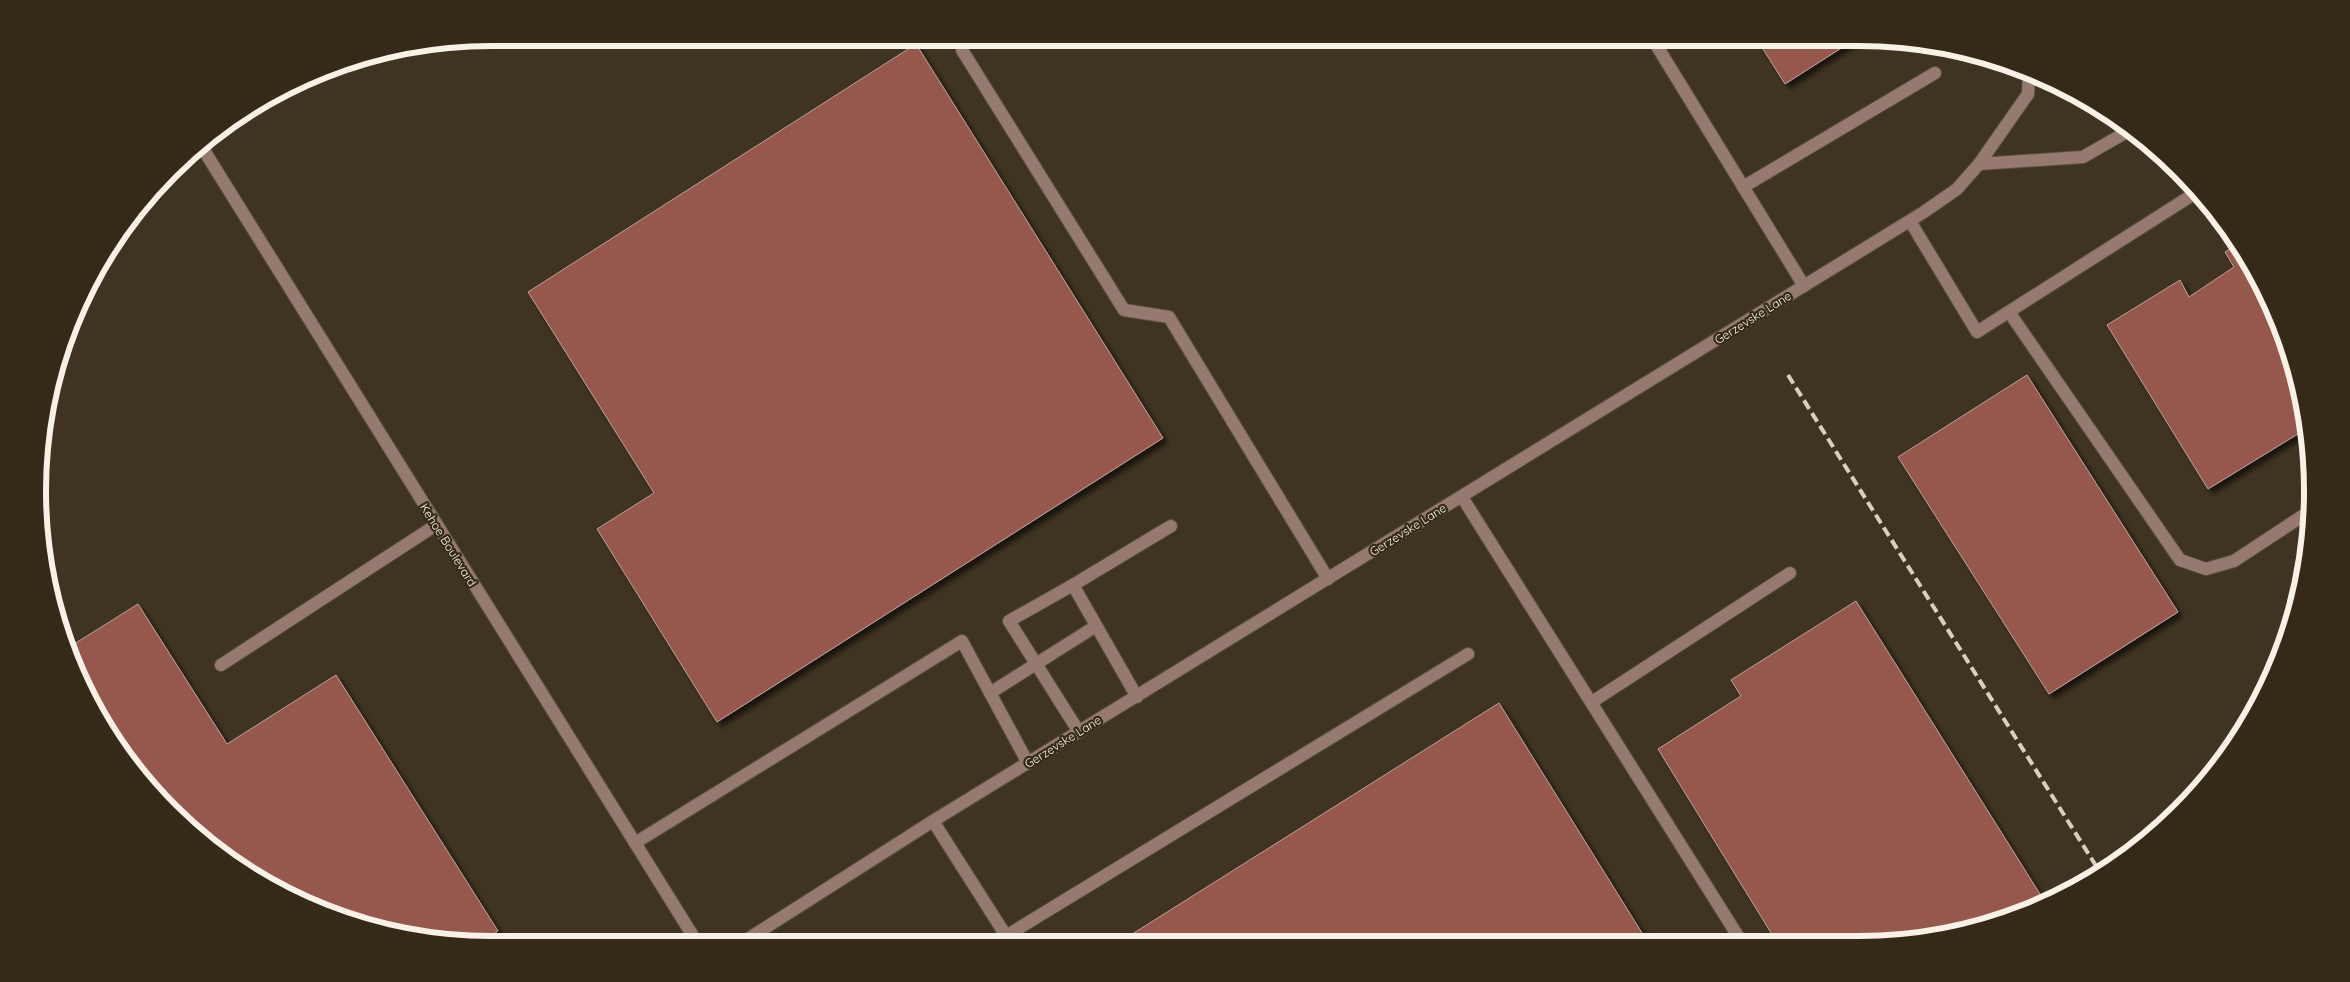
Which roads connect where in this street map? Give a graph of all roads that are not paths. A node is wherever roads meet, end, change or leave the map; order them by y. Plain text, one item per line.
1 (1657, 46) edge
2 (962, 50) dead end
3 (1935, 73) dead end
4 (2029, 80) edge
5 (2124, 134) edge
6 (205, 151) edge
7 (1979, 164) junction
8 (1743, 187) junction
9 (2191, 196) edge
10 (1910, 221) junction
11 (1804, 286) junction
12 (2009, 312) junction
13 (1462, 497) junction
14 (2303, 516) edge
15 (436, 525) junction
16 (1171, 526) dead end
17 (1790, 572) dead end
18 (1328, 579) junction
19 (1073, 585) junction
20 (1096, 626) junction
21 (1468, 654) dead end
22 (1036, 664) junction
23 (221, 665) dead end
24 (990, 693) junction
25 (1137, 697) junction
26 (1592, 702) junction
27 (1080, 732) junction
28 (1028, 763) junction
29 (934, 822) junction
30 (635, 843) junction
31 (693, 936) edge
32 (753, 936) edge
33 (1007, 936) edge
34 (1014, 936) edge
35 (1738, 936) edge

1 - 8 street
2 - 18 street
3 - 8 street
4 - 7 street, Gerzevske Lane
5 - 7 street
6 - 15 street, Kehoe Boulevard
7 - 10 street, Gerzevske Lane
8 - 11 street
9 - 12 street
10 - 11 street, Gerzevske Lane
10 - 12 street
11 - 13 street, Gerzevske Lane
12 - 14 street
13 - 18 street, Gerzevske Lane
13 - 26 street
15 - 23 street
15 - 30 street, Kehoe Boulevard
16 - 19 street
17 - 26 street
18 - 25 street, Gerzevske Lane
19 - 20 street
19 - 22 street
20 - 22 street
20 - 25 street
21 - 34 street
22 - 24 street
22 - 27 street
24 - 28 street
24 - 30 street
25 - 27 street, Gerzevske Lane
26 - 35 street
27 - 28 street, Gerzevske Lane
28 - 29 street, Gerzevske Lane
29 - 32 street, Gerzevske Lane
29 - 33 street
30 - 31 street, Kehoe Boulevard

